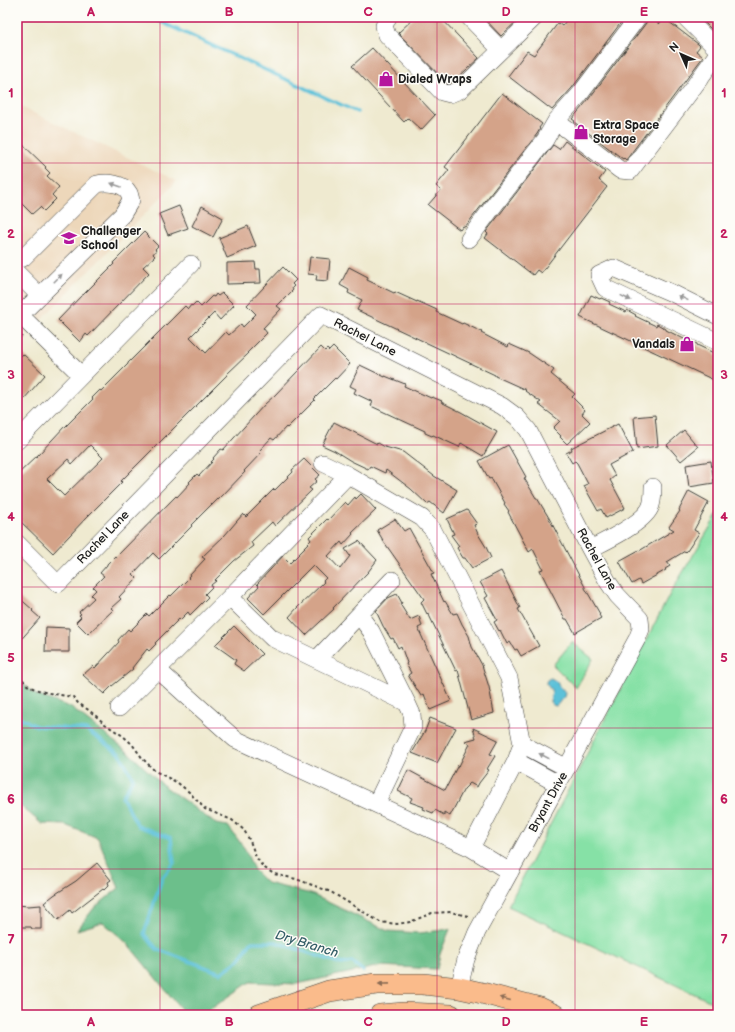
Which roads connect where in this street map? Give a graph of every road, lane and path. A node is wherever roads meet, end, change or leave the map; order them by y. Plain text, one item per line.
1 (388, 17) edge
2 (469, 17) edge
3 (535, 17) edge
4 (638, 17) edge
5 (685, 17) edge
6 (501, 50) junction
7 (718, 53) edge
8 (556, 121) junction
9 (470, 238) dead end
10 (17, 260) edge
11 (191, 264) dead end
12 (17, 272) edge
13 (40, 296) junction
14 (18, 315) edge
15 (718, 316) edge
16 (22, 336) dead end
17 (717, 340) edge
18 (17, 341) edge
19 (81, 375) junction
20 (17, 441) edge
21 (323, 463) dead end
22 (348, 475) junction
23 (653, 487) dead end
24 (17, 543) edge
25 (590, 549) junction
26 (392, 580) dead end
27 (230, 597) junction
28 (359, 615) junction
29 (640, 619) joint
30 (317, 659) junction
31 (17, 669) edge
32 (158, 670) junction
33 (407, 703) junction
34 (119, 708) dead end
35 (522, 744) junction
36 (516, 761) junction
37 (567, 768) junction
38 (558, 784) junction
39 (376, 804) junction
40 (471, 848) junction
41 (510, 872) junction
42 (468, 916) dead end
43 (459, 988) junction
44 (259, 1015) edge
45 (380, 1015) edge
46 (450, 1015) edge
47 (555, 1015) edge

1 - 6 street
2 - 6 street
3 - 6 street
4 - 8 street
5 - 7 street
7 - 8 street
8 - 9 street
13 -> 10 street
11 - 19 street
12 - 13 street
13 - 14 street
14 - 19 street
15 -> 17 street
16 - 18 path
19 - 20 street
21 - 22 street
22 - 27 street
22 - 35 street
23 - 25 street
24 - 25 street, Rachel Lane
25 - 29 street, Rachel Lane
26 - 28 street
27 - 30 street
27 - 32 street
28 - 30 street
28 - 33 street
29 - 37 street, Bryant Drive
30 - 33 street
31 - 42 path
32 - 34 street
32 - 39 street
33 - 39 street
35 - 36 street
37 -> 35 street
36 - 38 street
36 - 40 street
37 - 38 street, Bryant Drive
38 - 41 street, Bryant Drive
39 - 40 street
40 - 41 street
41 - 43 street, Bryant Drive
43 -> 44 main road
47 -> 43 main road
45 - 46 main road

